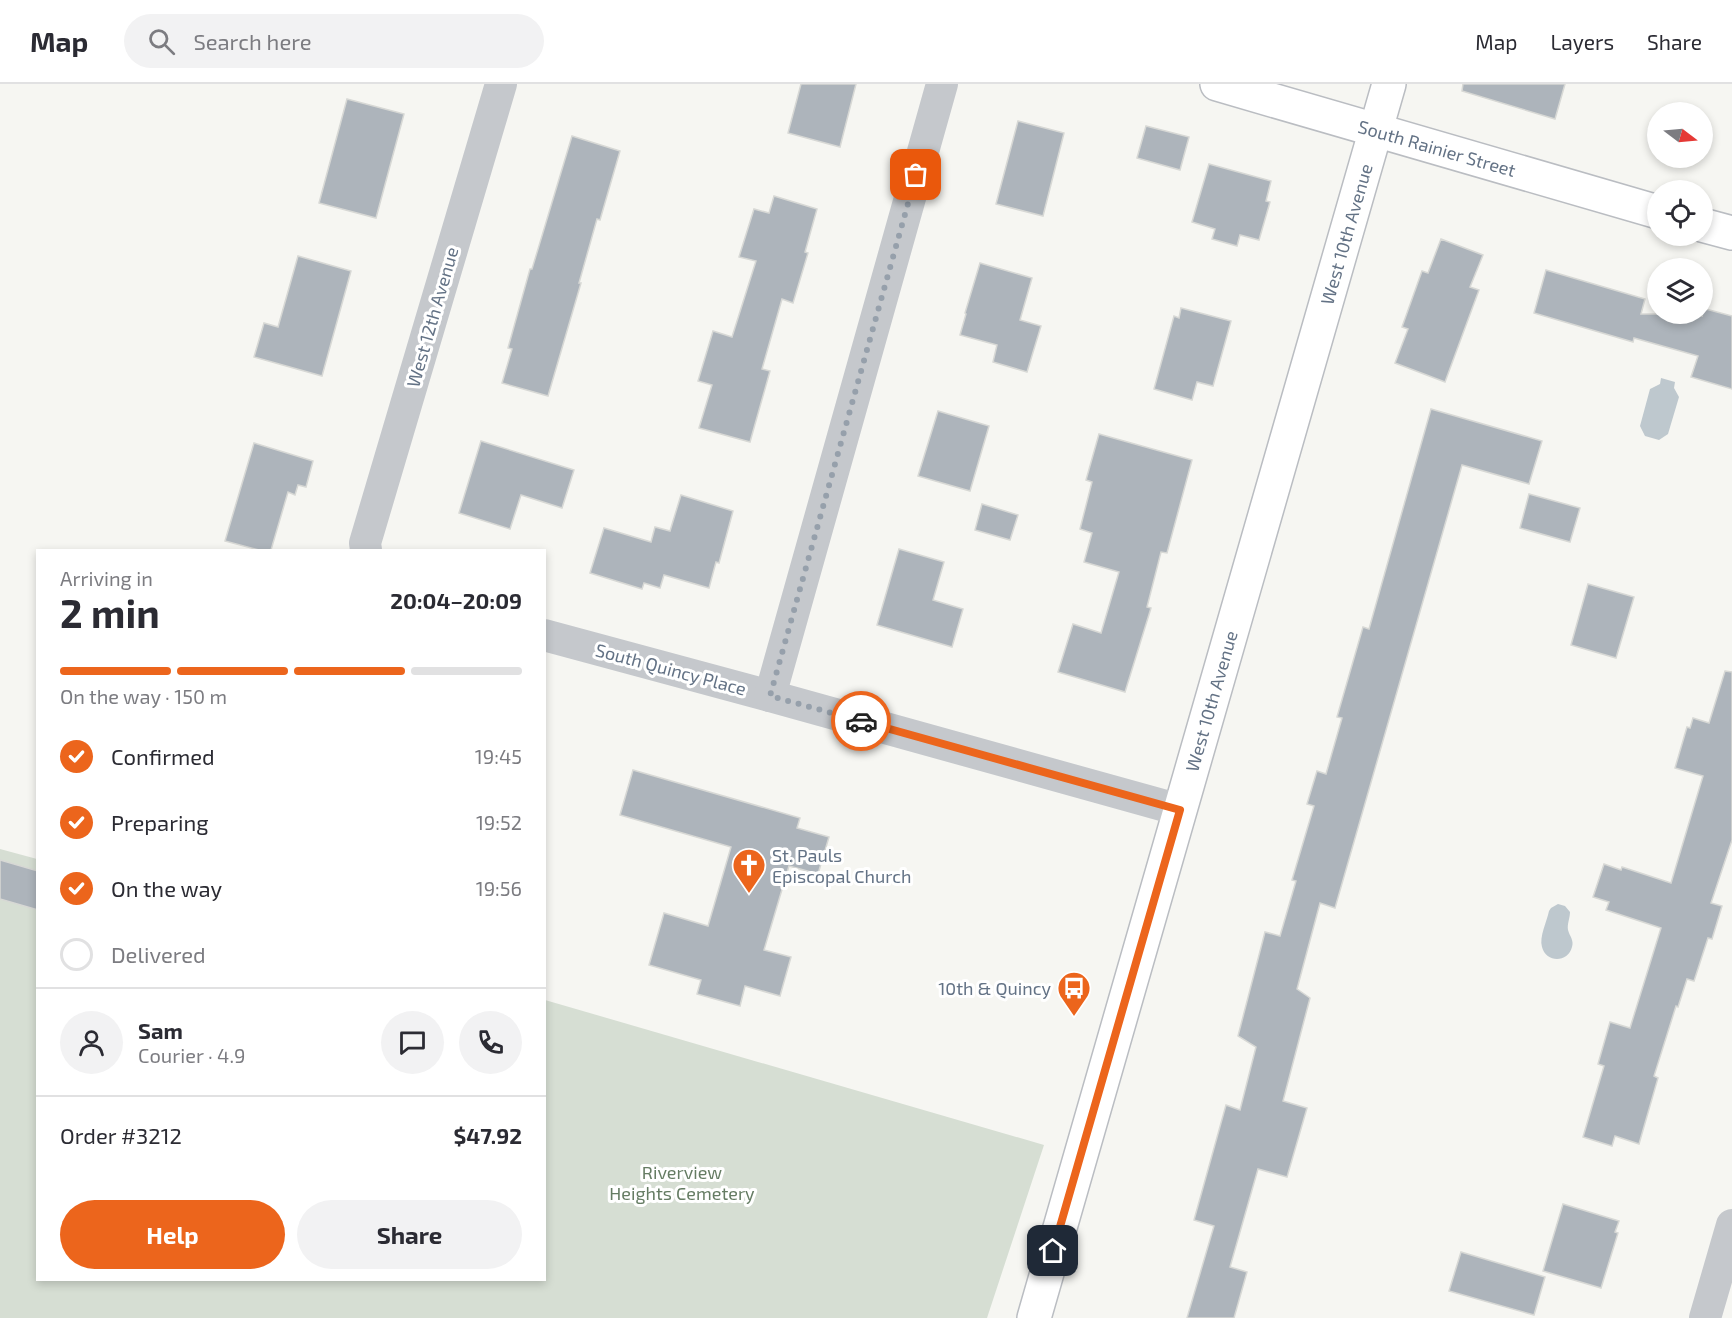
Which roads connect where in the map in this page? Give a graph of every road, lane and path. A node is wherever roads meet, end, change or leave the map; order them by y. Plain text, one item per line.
1 (501, 84) edge
2 (942, 84) edge
3 (1217, 84) edge
4 (1389, 84) edge
5 (1376, 130) junction
6 (1647, 209) edge
7 (1713, 228) edge
8 (1732, 234) edge
9 (366, 549) edge
10 (546, 636) edge
11 (770, 696) junction
12 (1180, 810) junction
13 (1732, 1225) edge
14 (1034, 1318) edge
15 (1705, 1318) edge

1 - 9 street, West 12th Avenue
2 - 11 street
3 - 5 main road, South Rainier Street
4 - 5 main road, West 10th Avenue
5 - 6 main road, South Rainier Street
5 - 12 main road, West 10th Avenue
7 - 8 main road
10 - 11 street, South Quincy Place
11 - 12 street, South Quincy Place
12 - 14 main road, West 10th Avenue
13 - 15 street

